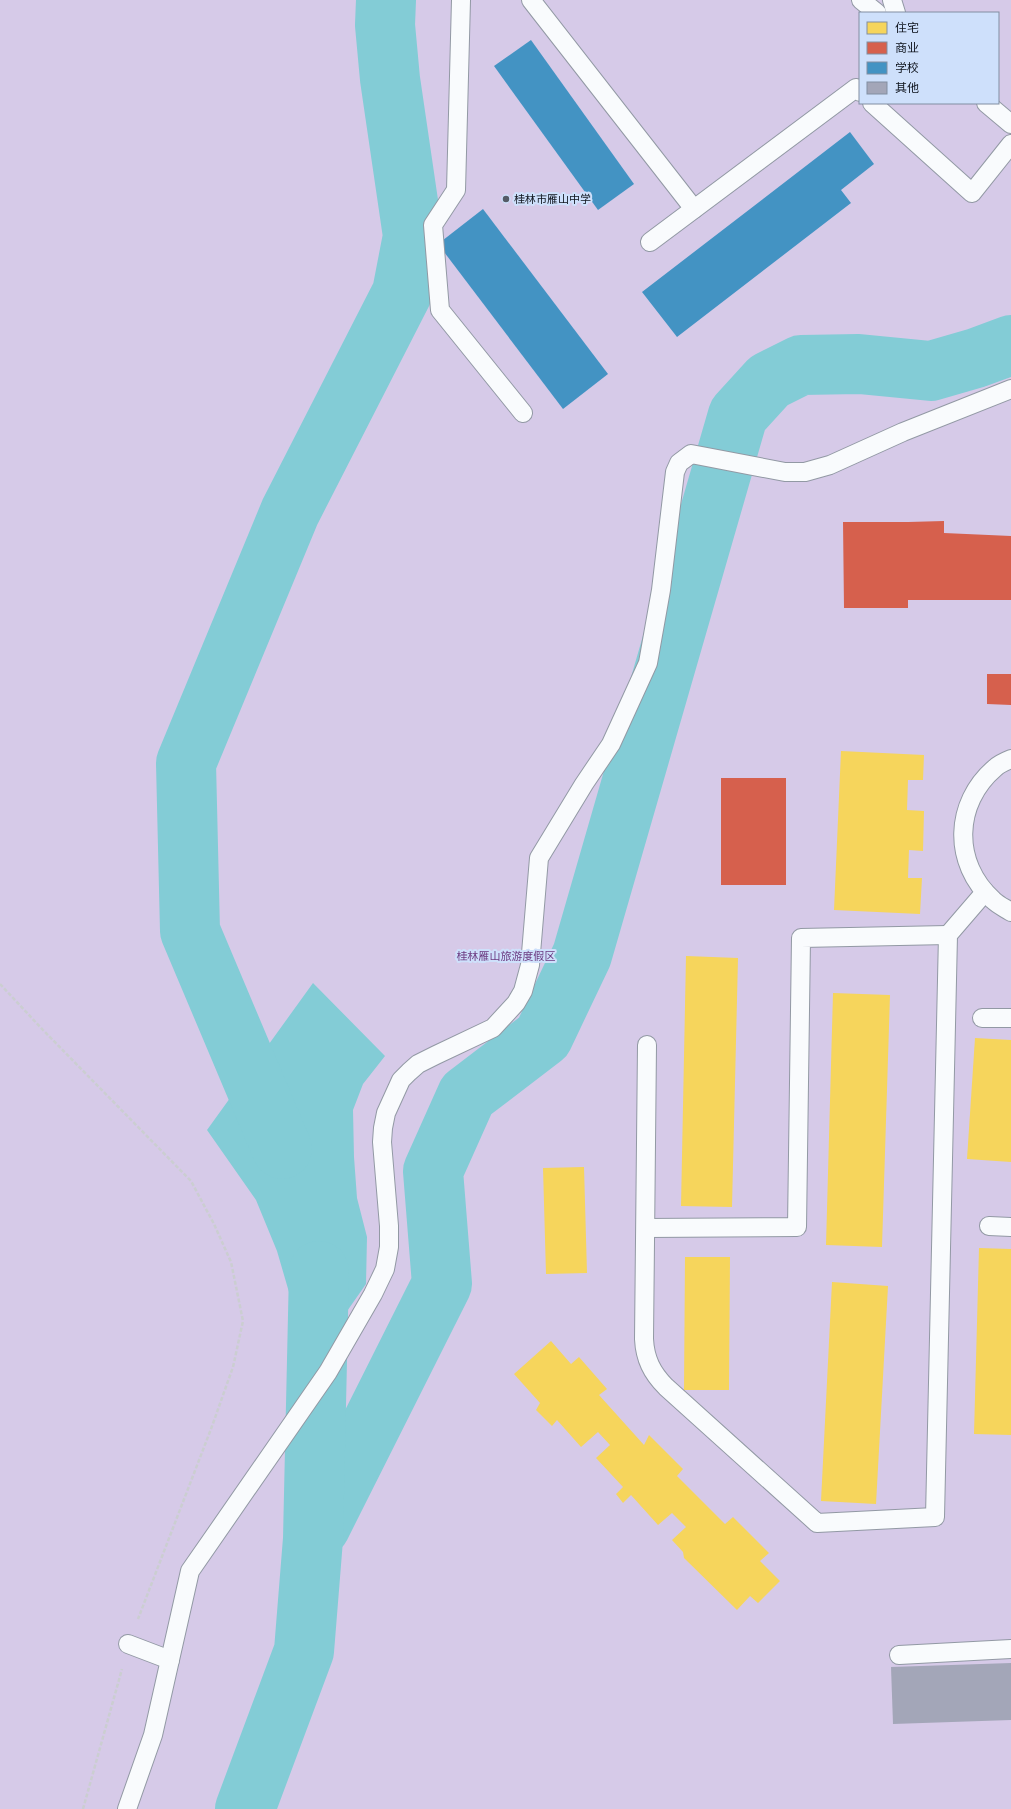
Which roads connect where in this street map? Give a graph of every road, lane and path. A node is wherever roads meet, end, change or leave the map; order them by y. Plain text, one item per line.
1 (461, 0) edge
2 (531, 0) edge
3 (861, 0) edge
4 (892, 0) edge
5 (876, 12) edge
6 (896, 12) edge
7 (859, 91) edge
8 (873, 104) edge
9 (987, 104) edge
10 (1011, 124) edge
11 (1011, 144) edge
12 (694, 210) junction
13 (650, 242) dead end
14 (1011, 389) edge
15 (523, 413) dead end
16 (1011, 759) edge
17 (985, 892) junction
18 (1011, 912) edge
19 (948, 935) junction
20 (0, 984) edge
21 (982, 1018) dead end
22 (1011, 1018) edge
23 (647, 1045) dead end
24 (989, 1226) dead end
25 (1011, 1227) edge
26 (646, 1228) junction
27 (128, 1644) junction
28 (1011, 1649) edge
29 (899, 1655) dead end
30 (170, 1660) junction
31 (83, 1809) edge
32 (127, 1809) edge

1 - 15 lane
2 - 12 lane
3 - 5 lane
4 - 6 lane
7 - 12 lane
8 - 11 lane
9 - 10 lane
12 - 13 lane
14 - 30 lane
16 - 17 lane
17 - 18 lane
17 - 19 lane
19 - 26 lane
19 - 26 lane
20 - 27 path
21 - 22 lane
23 - 26 lane
24 - 25 lane
27 - 30 lane
27 - 31 path
28 - 29 lane
30 - 32 lane

